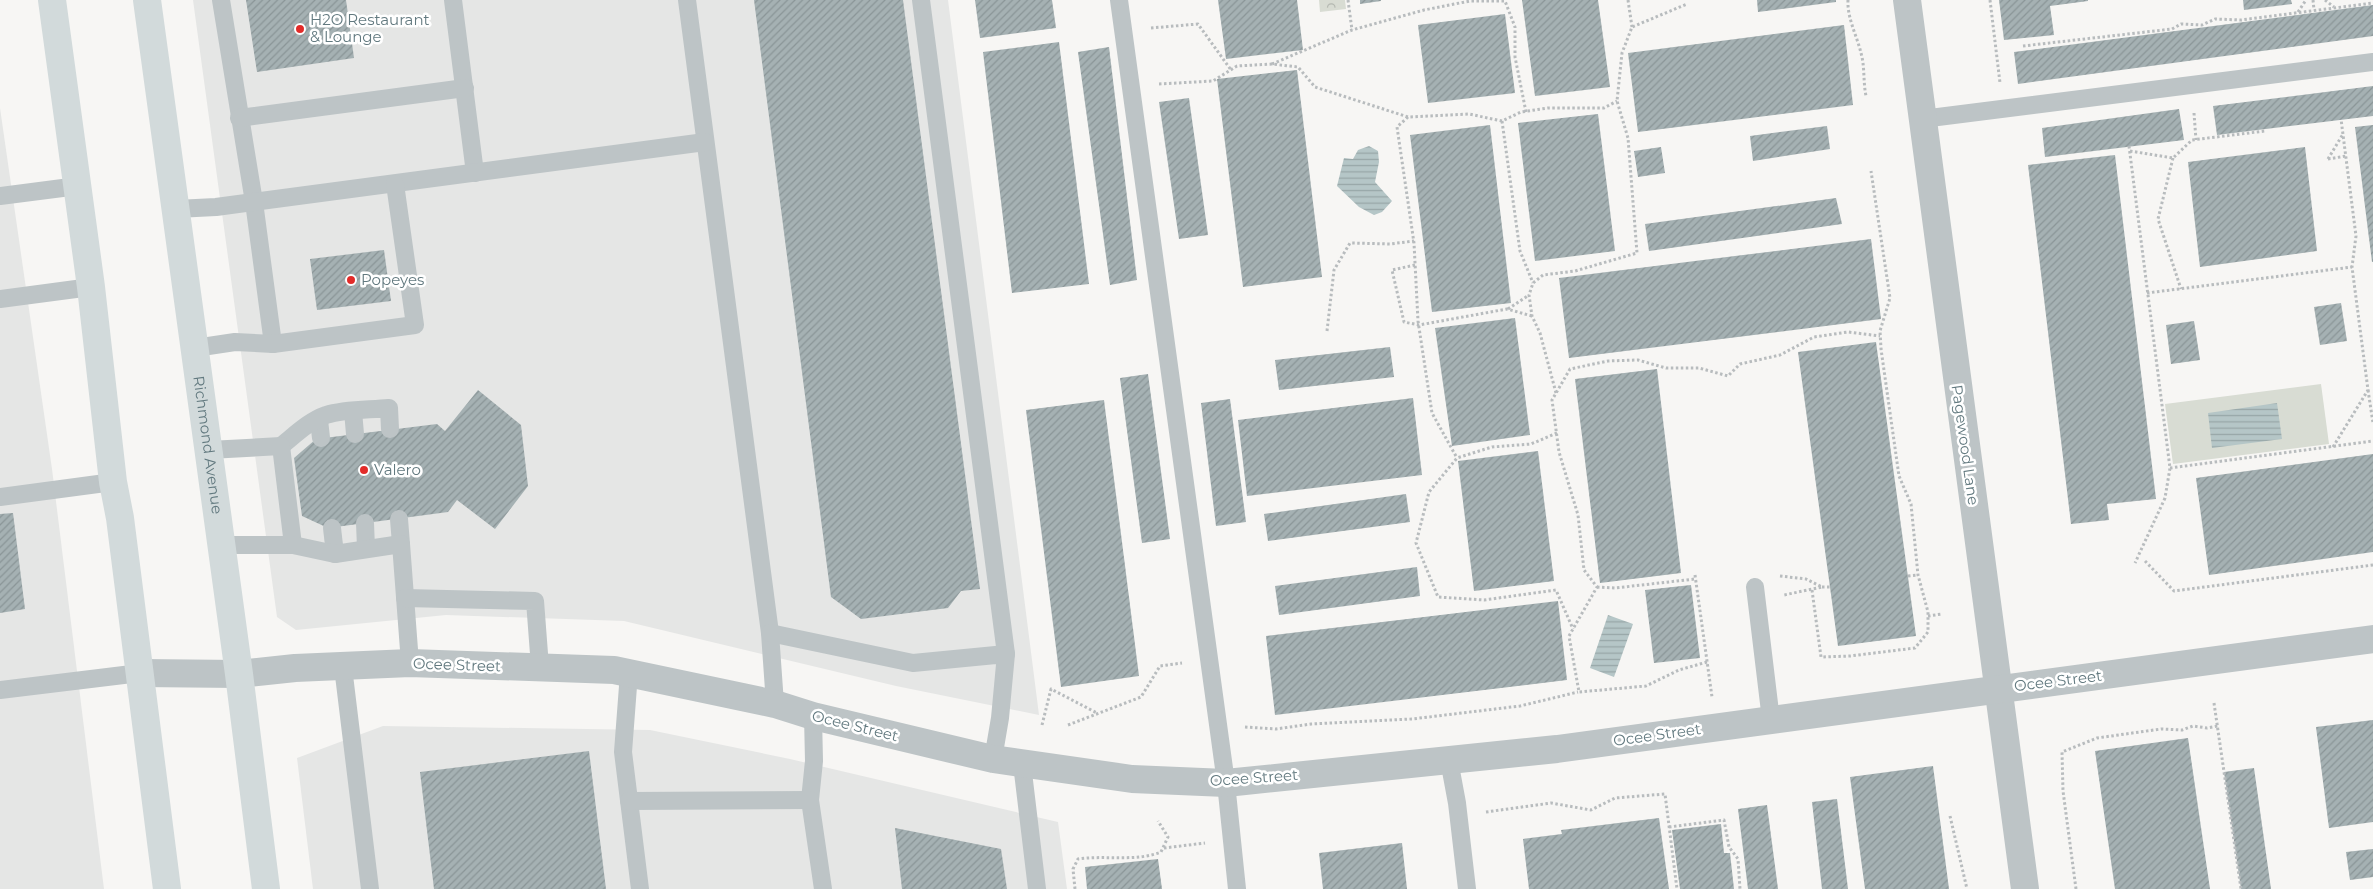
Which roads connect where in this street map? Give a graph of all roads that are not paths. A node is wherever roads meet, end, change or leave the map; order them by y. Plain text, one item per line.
1 (52, 0) edge
2 (147, 0) edge
3 (221, 0) edge
4 (453, 0) edge
5 (688, 0) edge
6 (921, 0) edge
7 (1119, 0) edge
8 (1907, 0) edge
9 (2373, 62) edge
10 (465, 88) junction
11 (239, 118) junction
12 (1922, 119) junction
13 (705, 142) junction
14 (475, 173) junction
15 (395, 184) junction
16 (78, 186) junction
17 (0, 196) edge
18 (254, 202) junction
19 (176, 209) junction
20 (91, 287) junction
21 (0, 299) edge
22 (273, 344) junction
23 (195, 348) junction
24 (353, 411) junction
25 (319, 420) junction
26 (390, 429) dead end
27 (355, 434) dead end
28 (321, 438) dead end
29 (281, 446) junction
30 (209, 450) junction
31 (113, 482) junction
32 (0, 497) edge
33 (399, 519) dead end
34 (365, 523) dead end
35 (332, 528) dead end
36 (401, 544) junction
37 (222, 545) junction
38 (293, 545) junction
39 (366, 548) junction
40 (334, 554) junction
41 (1756, 594) road end
42 (405, 598) junction
43 (770, 634) junction
44 (2373, 639) edge
45 (1006, 654) junction
46 (410, 663) junction
47 (343, 667) junction
48 (540, 668) junction
49 (140, 673) junction
50 (629, 673) junction
51 (239, 674) junction
52 (1998, 689) junction
53 (0, 690) edge
54 (775, 704) junction
55 (812, 716) junction
56 (1772, 720) junction
57 (993, 759) junction
58 (1449, 760) junction
59 (1022, 764) junction
60 (1226, 783) junction
61 (810, 800) junction
62 (629, 801) junction
63 (167, 889) edge
64 (266, 889) edge
65 (370, 889) edge
66 (640, 889) edge
67 (823, 889) edge
68 (1037, 889) edge
69 (1237, 889) edge
70 (1467, 889) edge
71 (2025, 889) edge

1 - 16 main road
2 - 19 main road, Richmond Avenue
3 - 11 lane
4 - 10 lane
5 - 13 lane
6 - 45 lane
7 - 60 lane
8 - 12 street, Pagewood Lane
9 - 12 lane
10 - 11 lane
10 - 14 lane
11 - 18 lane
12 - 52 street, Pagewood Lane
13 - 14 lane
13 - 43 lane
14 - 15 lane
15 - 18 lane
15 - 22 lane
16 - 17 lane
16 - 20 main road
18 - 19 lane
18 - 22 lane
19 - 23 main road, Richmond Avenue
20 - 21 lane
20 - 31 main road
22 - 23 lane
23 - 30 main road, Richmond Avenue
24 - 25 lane
24 - 26 lane
24 - 27 lane
25 - 28 lane
25 - 29 lane
29 - 30 lane
29 - 38 lane
30 - 37 main road, Richmond Avenue
31 - 32 lane
31 - 49 main road
33 - 36 lane
34 - 39 lane
35 - 40 lane
36 - 39 lane
36 - 42 lane
37 - 38 lane
37 - 51 main road, Richmond Avenue
38 - 40 lane
39 - 40 lane
41 - 56 lane
42 - 46 lane
42 - 48 lane
43 - 45 lane
43 - 54 lane
44 - 52 street, Ocee Street
45 - 57 lane
46 - 47 street, Ocee Street
46 - 48 street, Ocee Street
47 - 51 street, Ocee Street
47 - 65 lane
48 - 50 street, Ocee Street
49 - 51 street, Ocee Street
49 - 53 lane
49 - 63 main road
50 - 54 street, Ocee Street
50 - 62 lane
51 - 64 main road, Richmond Avenue
52 - 56 street, Ocee Street
52 - 71 street, Pagewood Lane
54 - 55 street, Ocee Street
55 - 57 street, Ocee Street
55 - 61 lane
56 - 58 street, Ocee Street
57 - 59 street, Ocee Street
58 - 60 street, Ocee Street
58 - 70 lane
59 - 60 street, Ocee Street
59 - 68 lane
60 - 69 lane
61 - 62 lane
61 - 67 lane
62 - 66 lane

